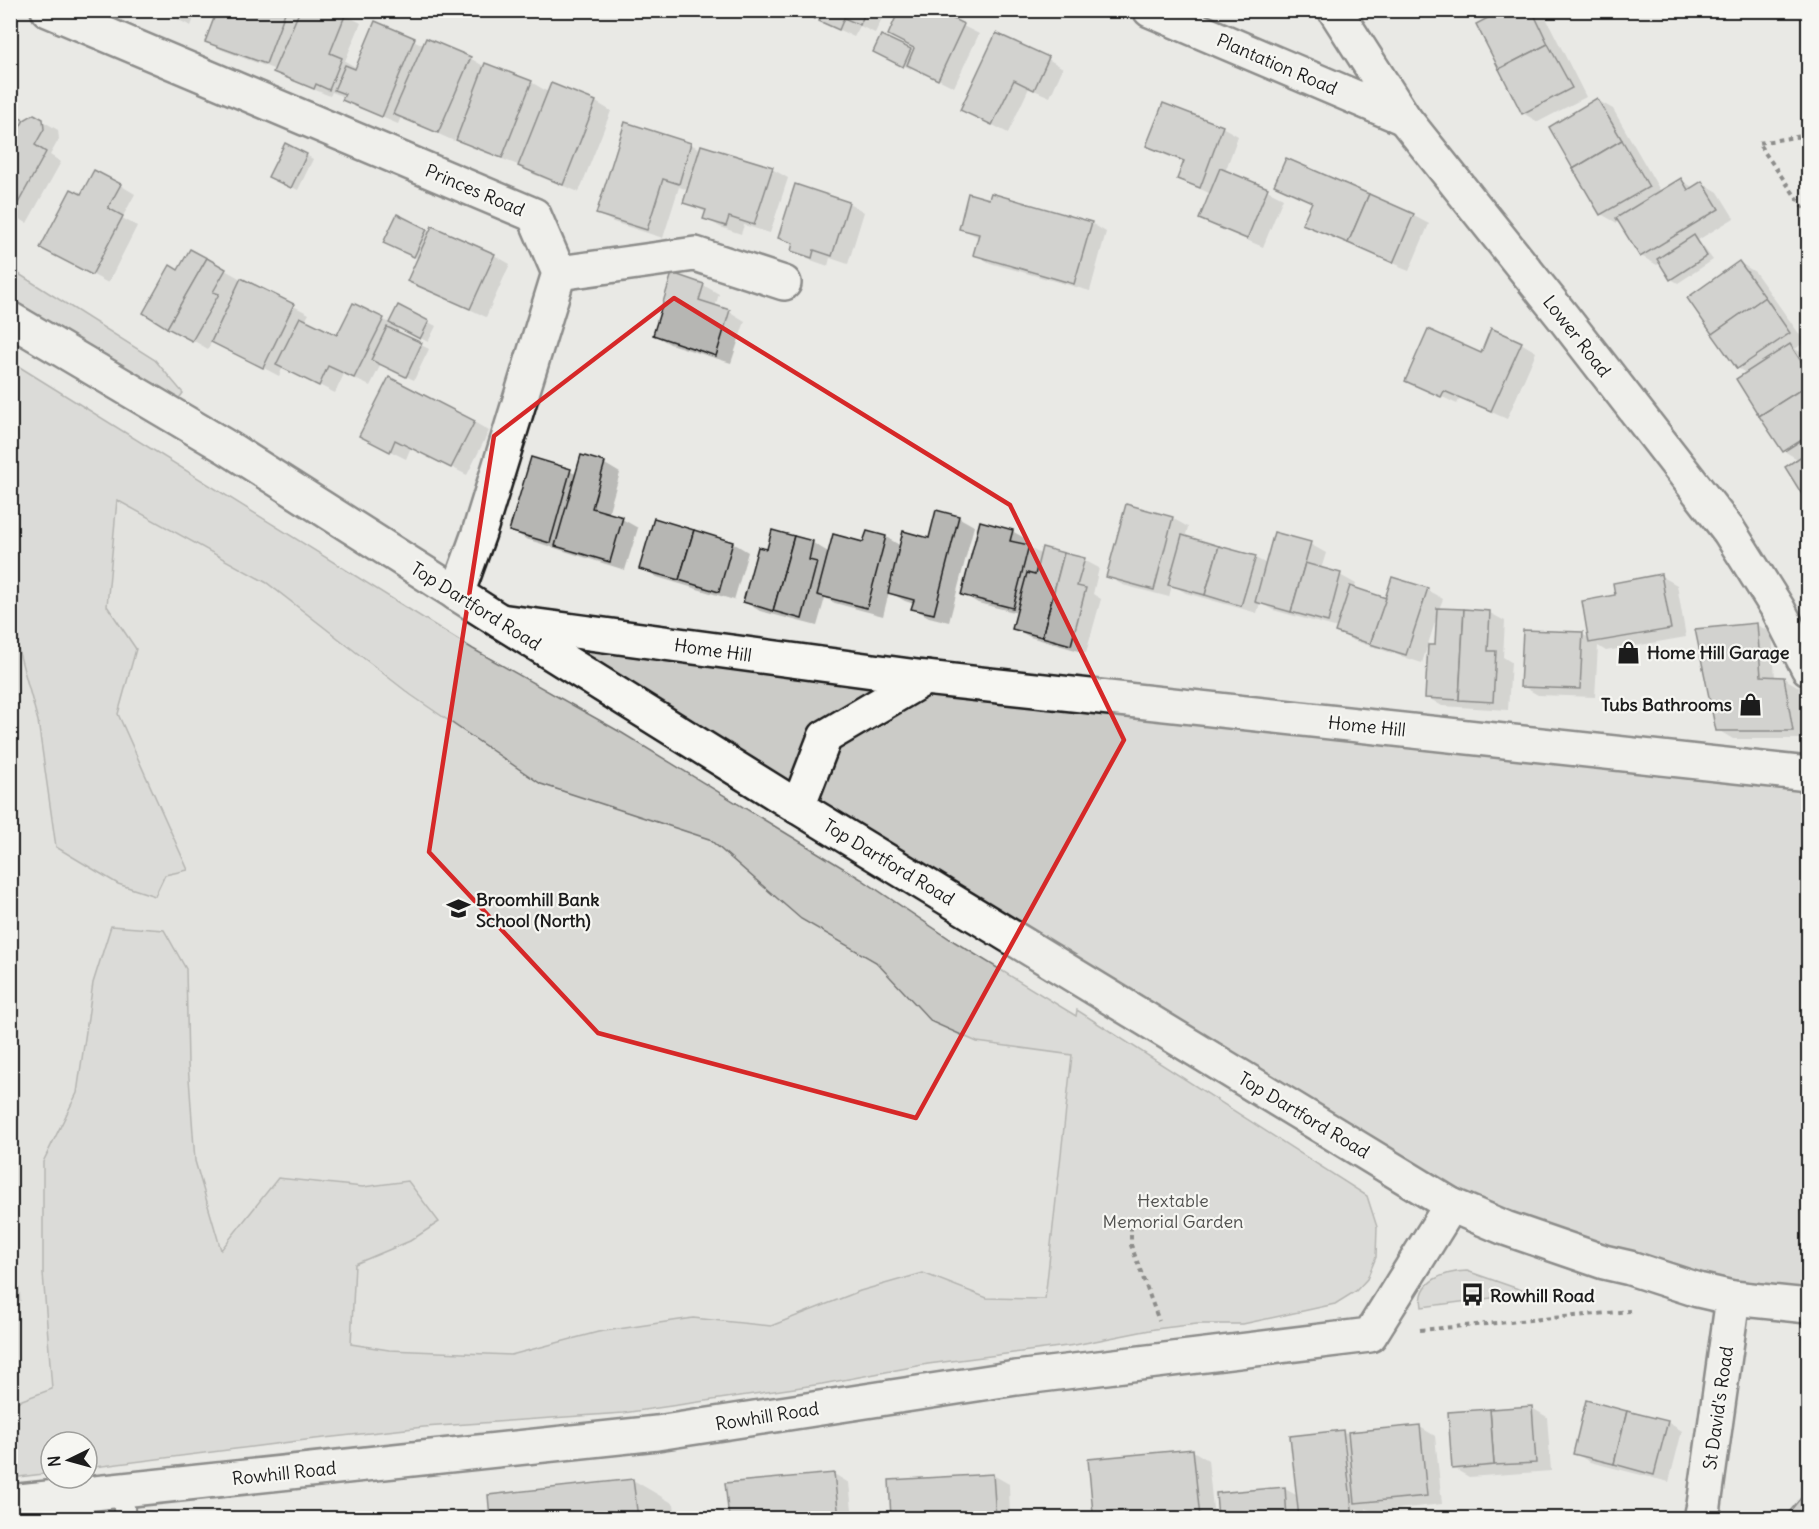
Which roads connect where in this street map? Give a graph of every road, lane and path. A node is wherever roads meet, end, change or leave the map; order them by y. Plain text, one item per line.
1 (48, 10) edge
2 (1150, 10) edge
3 (1335, 10) edge
4 (1404, 118) junction
5 (1809, 135) edge
6 (1809, 214) edge
7 (559, 273) junction
8 (784, 283) dead end
9 (10, 319) edge
10 (457, 594) junction
11 (500, 621) junction
12 (1809, 668) edge
13 (925, 678) junction
14 (1809, 774) edge
15 (798, 807) junction
16 (1451, 1204) junction
17 (1131, 1217) dead end
18 (1733, 1298) junction
19 (1809, 1306) edge
20 (1639, 1310) dead end
21 (1370, 1335) junction
22 (1166, 1360) junction
23 (10, 1502) edge
24 (124, 1504) edge
25 (1701, 1518) edge

1 - 7 street, Princes Road
2 - 4 street, Plantation Road
3 - 4 street, Lower Road
4 - 12 street, Lower Road
5 - 6 path
7 - 8 street
7 - 10 street
9 - 10 street, Top Dartford Road
10 - 11 street, Top Dartford Road
11 - 13 street, Home Hill
11 - 15 street, Top Dartford Road
13 - 14 street, Home Hill
13 - 15 street
15 - 16 street, Top Dartford Road
16 - 18 street, Top Dartford Road
16 - 21 street
17 - 22 path
18 - 19 street, Top Dartford Road
18 - 25 street, St David's Road
20 - 21 path
21 - 22 street, Rowhill Road
22 - 24 street, Rowhill Road
23 - 24 street, Rowhill Road

